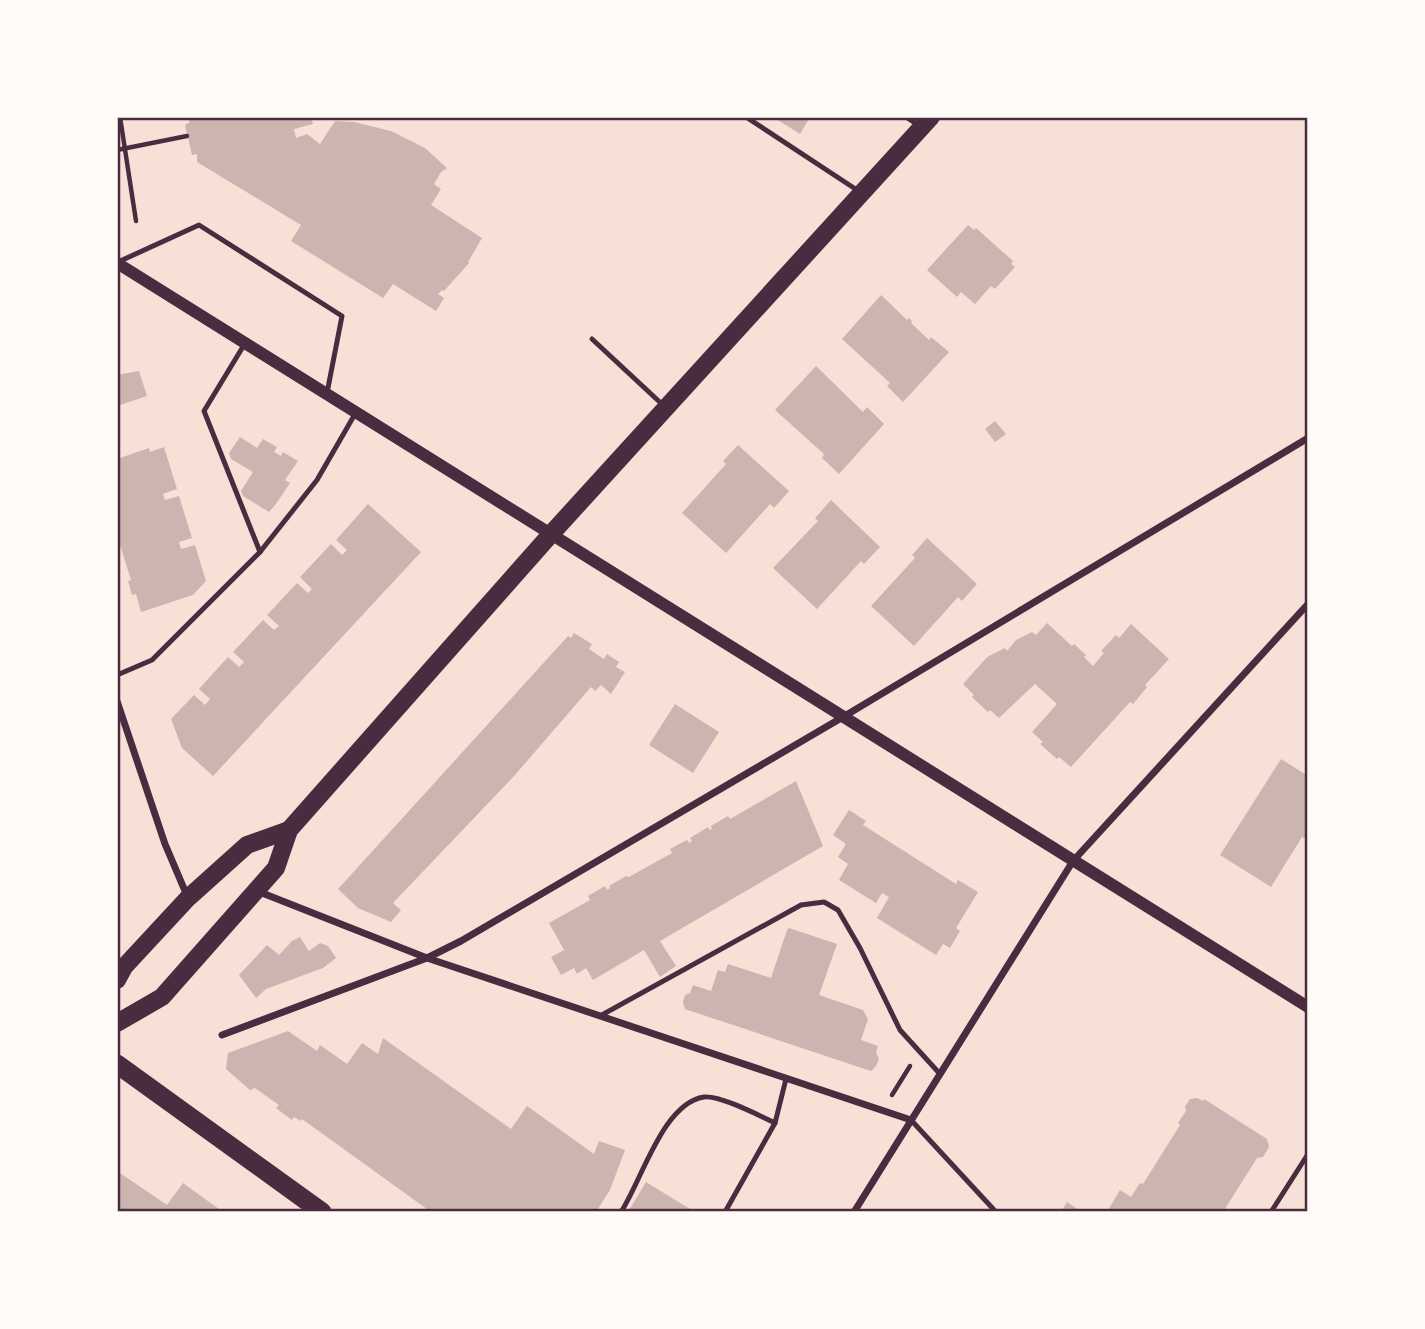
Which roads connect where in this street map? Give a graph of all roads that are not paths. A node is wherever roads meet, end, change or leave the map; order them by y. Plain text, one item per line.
1 (746, 117) edge
2 (906, 117) edge
3 (927, 122) edge
4 (862, 193) junction
5 (117, 262) edge
6 (592, 339) dead end
7 (246, 342) junction
8 (327, 393) junction
9 (666, 408) junction
10 (356, 411) junction
11 (1308, 438) edge
12 (551, 534) junction
13 (260, 552) junction
14 (1308, 604) edge
15 (117, 675) edge
16 (117, 701) edge
17 (843, 717) junction
18 (289, 830) junction
19 (1073, 861) junction
20 (256, 891) junction
21 (188, 898) junction
22 (427, 958) junction
23 (117, 980) edge
24 (1308, 1007) edge
25 (600, 1016) junction
26 (117, 1023) edge
27 (222, 1035) dead end
28 (117, 1064) edge
29 (940, 1074) junction
30 (786, 1079) junction
31 (911, 1121) junction
32 (775, 1123) junction
33 (1308, 1154) edge
34 (322, 1212) edge
35 (621, 1212) edge
36 (725, 1212) edge
37 (854, 1212) edge
38 (996, 1212) edge
39 (1271, 1212) edge

1 - 4 lane
2 - 3 lane
3 - 4 main road
4 - 9 main road
5 - 7 street
5 - 8 lane
6 - 9 lane
7 - 8 street
7 - 13 lane
8 - 10 street
9 - 12 main road
10 - 12 street
10 - 13 lane
11 - 17 street
12 - 17 street
12 - 18 main road
13 - 15 lane
14 - 19 street
16 - 21 street
17 - 19 street
17 - 22 street
18 - 20 main road
18 - 21 main road
19 - 24 street
19 - 29 street
20 - 22 street
20 - 26 main road
21 - 23 main road
22 - 25 street
22 - 27 street
25 - 29 lane
25 - 30 street
28 - 34 highway
29 - 31 street
30 - 31 street
30 - 32 lane
31 - 37 street
31 - 38 lane
32 - 35 lane
32 - 36 lane
33 - 39 lane

